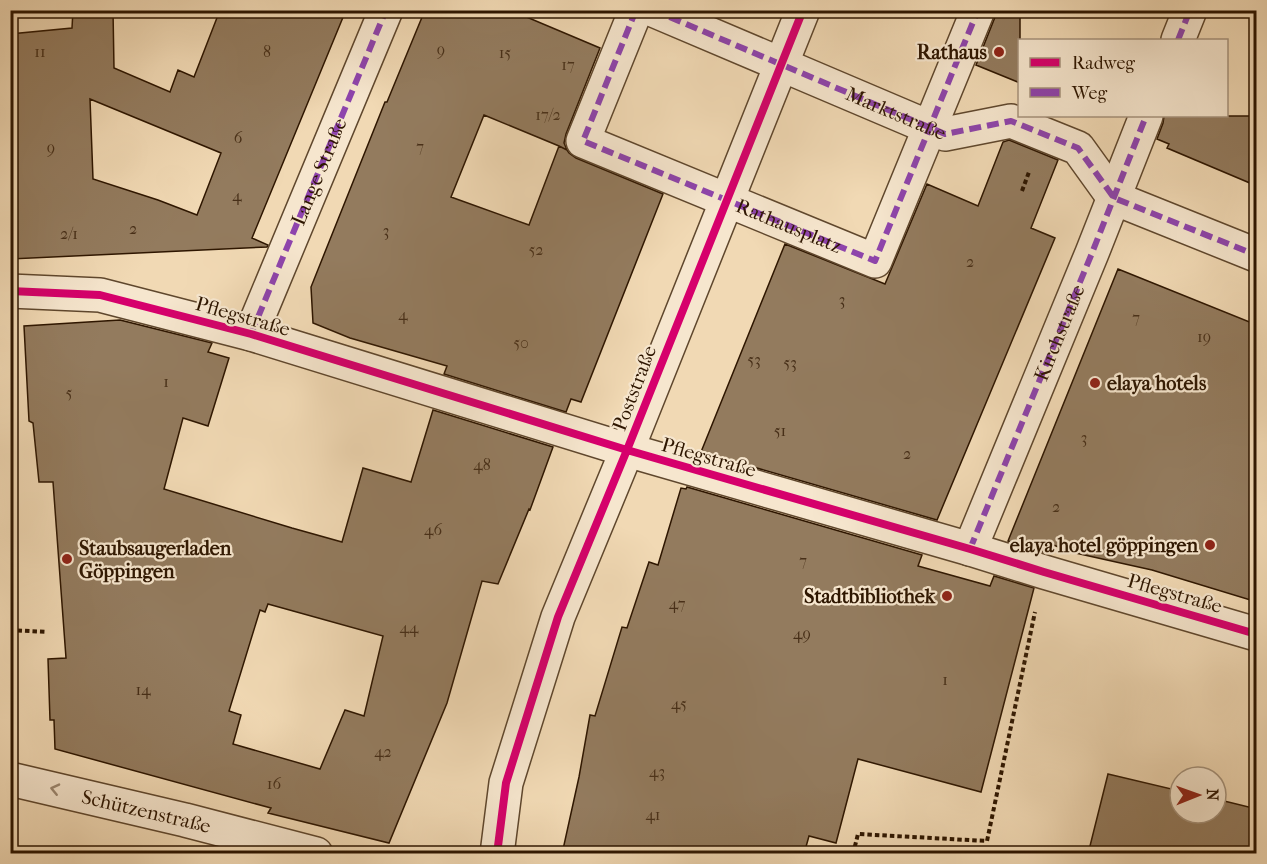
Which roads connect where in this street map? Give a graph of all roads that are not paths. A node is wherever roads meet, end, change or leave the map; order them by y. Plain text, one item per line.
1 (386, 10) edge
2 (636, 10) edge
3 (653, 10) edge
4 (803, 10) edge
5 (978, 10) edge
6 (1190, 10) edge
7 (1178, 39) edge
8 (781, 65) junction
9 (1146, 117) edge
10 (930, 128) junction
11 (1114, 198) junction
12 (727, 200) junction
13 (1257, 255) edge
14 (10, 291) edge
15 (251, 334) junction
16 (627, 450) junction
17 (970, 549) junction
18 (1257, 634) edge
19 (10, 779) edge
20 (315, 854) edge
21 (497, 854) edge

1 - 15 street, Lange Straße
2 - 12 street, Rathausplatz
3 - 8 street, Marktstraße
4 - 8 street, Poststraße
5 - 10 street, Rathausplatz
6 - 7 street
8 - 10 street, Marktstraße
8 - 12 street, Poststraße
9 - 11 street, Kirchstraße
10 - 11 street, Marktstraße
10 - 12 street, Rathausplatz
11 - 13 street
11 - 17 street, Kirchstraße
12 - 16 street, Poststraße
14 - 15 street, Pflegstraße
15 - 16 street, Pflegstraße
16 - 17 street, Pflegstraße
16 - 21 street, Poststraße
17 - 18 street, Pflegstraße
20 -> 19 street, Schützenstraße

